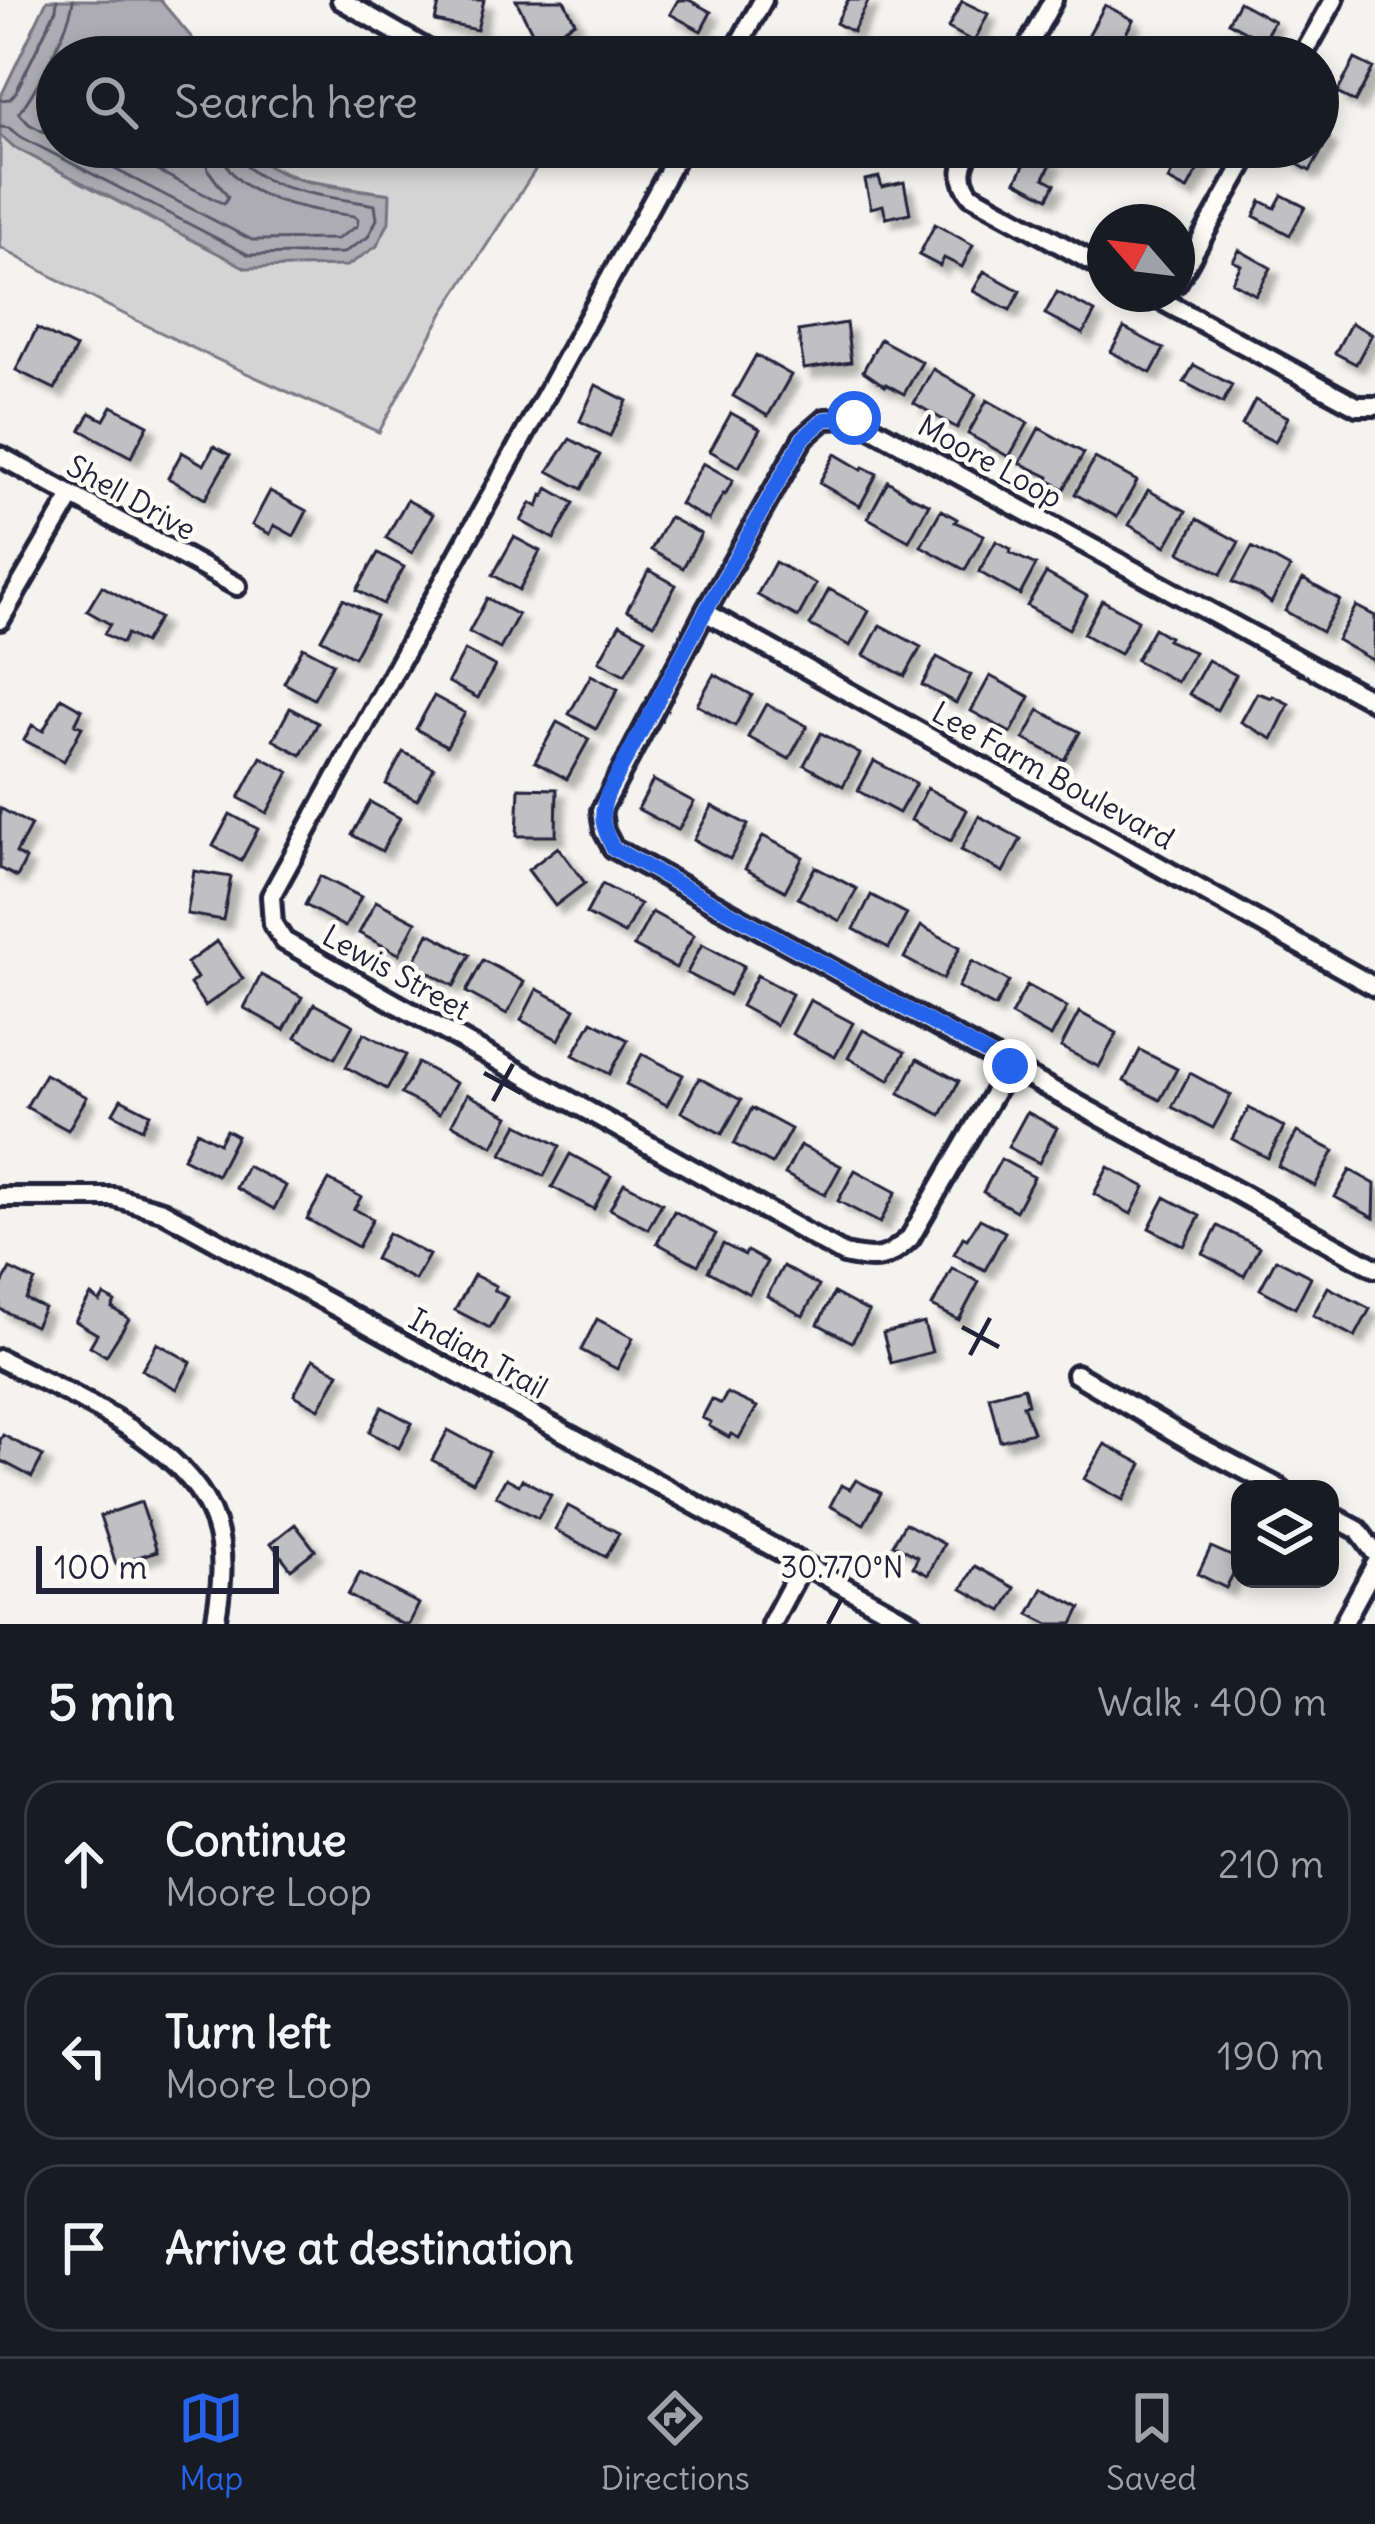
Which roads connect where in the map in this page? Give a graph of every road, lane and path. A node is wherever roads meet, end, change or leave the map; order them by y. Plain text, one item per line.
1 (341, 0) edge
2 (763, 0) edge
3 (1053, 0) edge
4 (1334, 0) edge
5 (404, 36) edge
6 (743, 36) edge
7 (1033, 36) edge
8 (1314, 36) edge
9 (670, 168) edge
10 (962, 168) edge
11 (1241, 168) edge
12 (1195, 249) edge
13 (1087, 259) edge
14 (1189, 312) edge
15 (1375, 406) edge
16 (0, 456) edge
17 (72, 496) junction
18 (237, 586) dead end
19 (705, 612) junction
20 (0, 620) edge
21 (1375, 702) edge
22 (1375, 987) edge
23 (1010, 1066) junction
24 (0, 1197) edge
25 (1375, 1268) edge
26 (0, 1360) edge
27 (1076, 1374) dead end
28 (1264, 1480) edge
29 (1339, 1520) edge
30 (1375, 1553) edge
31 (802, 1564) junction
32 (1375, 1565) edge
33 (215, 1624) edge
34 (771, 1624) edge
35 (912, 1624) edge
36 (1343, 1624) edge

1 - 5 street
2 - 6 street
3 - 7 street
4 - 8 street
9 - 23 street, Lewis Street
10 - 13 street
11 - 12 street
14 - 15 street
16 - 17 street, Shell Drive
17 - 18 street, Shell Drive
17 - 20 street
19 - 21 street, Moore Loop
19 - 22 street, Lee Farm Boulevard
19 - 23 street, Moore Loop
23 - 25 street, Moore Loop
24 - 31 street, Indian Trail
26 - 33 street
27 - 28 street
29 - 30 street
31 - 34 street
31 - 35 street, Indian Trail
32 - 36 street

